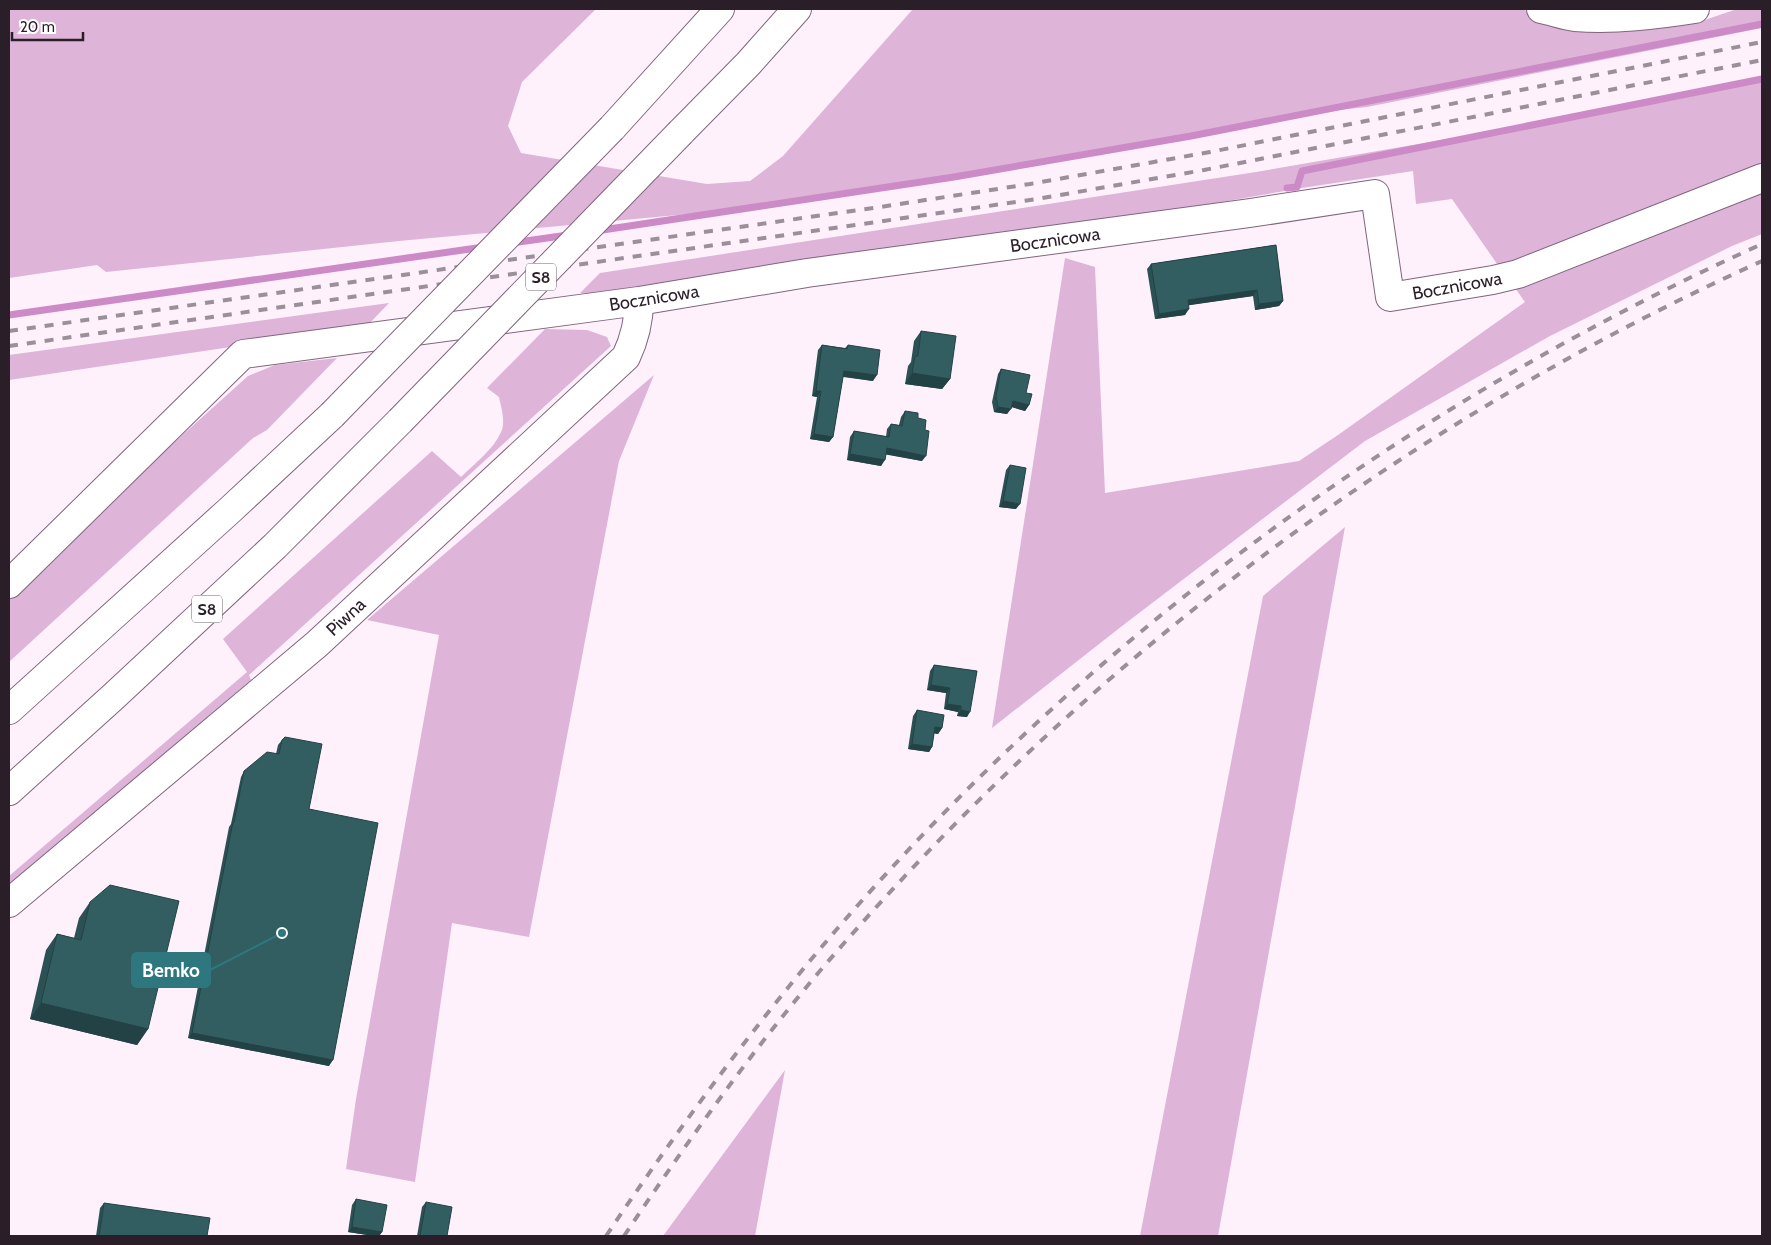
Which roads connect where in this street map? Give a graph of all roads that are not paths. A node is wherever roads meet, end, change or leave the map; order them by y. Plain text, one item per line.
1 (720, 9) edge
2 (797, 9) edge
3 (1541, 9) edge
4 (1695, 9) edge
5 (1762, 178) edge
6 (639, 301) junction
7 (9, 584) edge
8 (9, 710) edge
9 (9, 791) edge
10 (9, 902) edge

1 - 8 main road, bridge
2 - 9 main road, S8, bridge
3 - 4 main road
5 - 6 main road, Bocznicowa
6 - 7 main road, Bocznicowa
6 - 10 main road, Piwna

